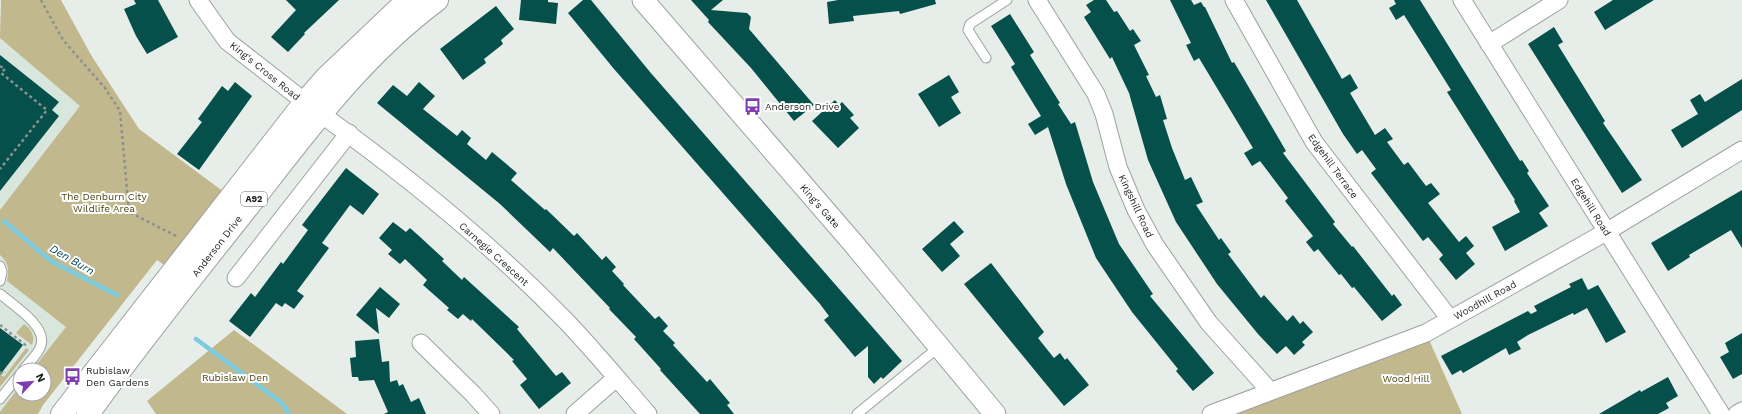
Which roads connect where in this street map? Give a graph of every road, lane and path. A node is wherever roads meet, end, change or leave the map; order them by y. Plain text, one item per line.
1 (41, 0) edge
2 (198, 0) edge
3 (408, 0) edge
4 (437, 0) edge
5 (643, 0) edge
6 (1008, 0) edge
7 (1037, 0) edge
8 (1234, 0) edge
9 (1462, 0) edge
10 (1559, 0) edge
11 (1489, 44) junction
12 (986, 58) dead end
13 (0, 66) edge
14 (313, 108) junction
15 (349, 134) junction
16 (1742, 150) edge
17 (0, 169) edge
18 (1606, 232) junction
19 (192, 247) junction
20 (0, 266) edge
21 (236, 278) dead end
22 (0, 281) edge
23 (0, 294) edge
24 (1450, 319) junction
25 (0, 325) edge
26 (421, 344) dead end
27 (26, 345) dead end
28 (940, 346) junction
29 (29, 362) edge
30 (616, 378) junction
31 (12, 384) edge
32 (1270, 391) junction
33 (0, 399) edge
34 (1742, 411) edge
35 (62, 414) edge
36 (88, 414) edge
37 (491, 414) edge
38 (575, 414) edge
39 (648, 414) edge
40 (856, 414) edge
41 (995, 414) edge
42 (1211, 414) edge
43 (1722, 414) edge
44 (1737, 414) edge

1 - 19 path
2 - 14 street, King's Cross Road
3 - 14 main road, Anderson Drive / A92
4 - 14 main road, Anderson Drive / A92
5 - 28 street, King's Gate
6 - 12 lane
7 - 32 street, Kingshill Road
8 - 24 street, Edgehill Terrace
9 - 11 street, Edgehill Road
10 - 11 street
11 - 18 street, Edgehill Road
13 - 17 path
14 - 15 street, Carnegie Crescent
14 - 19 main road, Anderson Drive / A92
14 - 36 main road, Anderson Drive / A92
15 - 21 street
15 - 30 street, Carnegie Crescent
16 - 18 street, Woodhill Road
18 - 24 street, Woodhill Road
18 - 43 street, Edgehill Road
19 - 35 main road, Anderson Drive / A92
20 - 22 lane
23 - 29 lane
24 - 32 street, Woodhill Road
25 - 27 path
26 - 37 street
28 - 40 lane
28 - 41 street, King's Gate
30 - 38 street
30 - 39 street, Carnegie Crescent
31 - 33 lane
32 - 42 street, Woodhill Road
34 - 44 street

